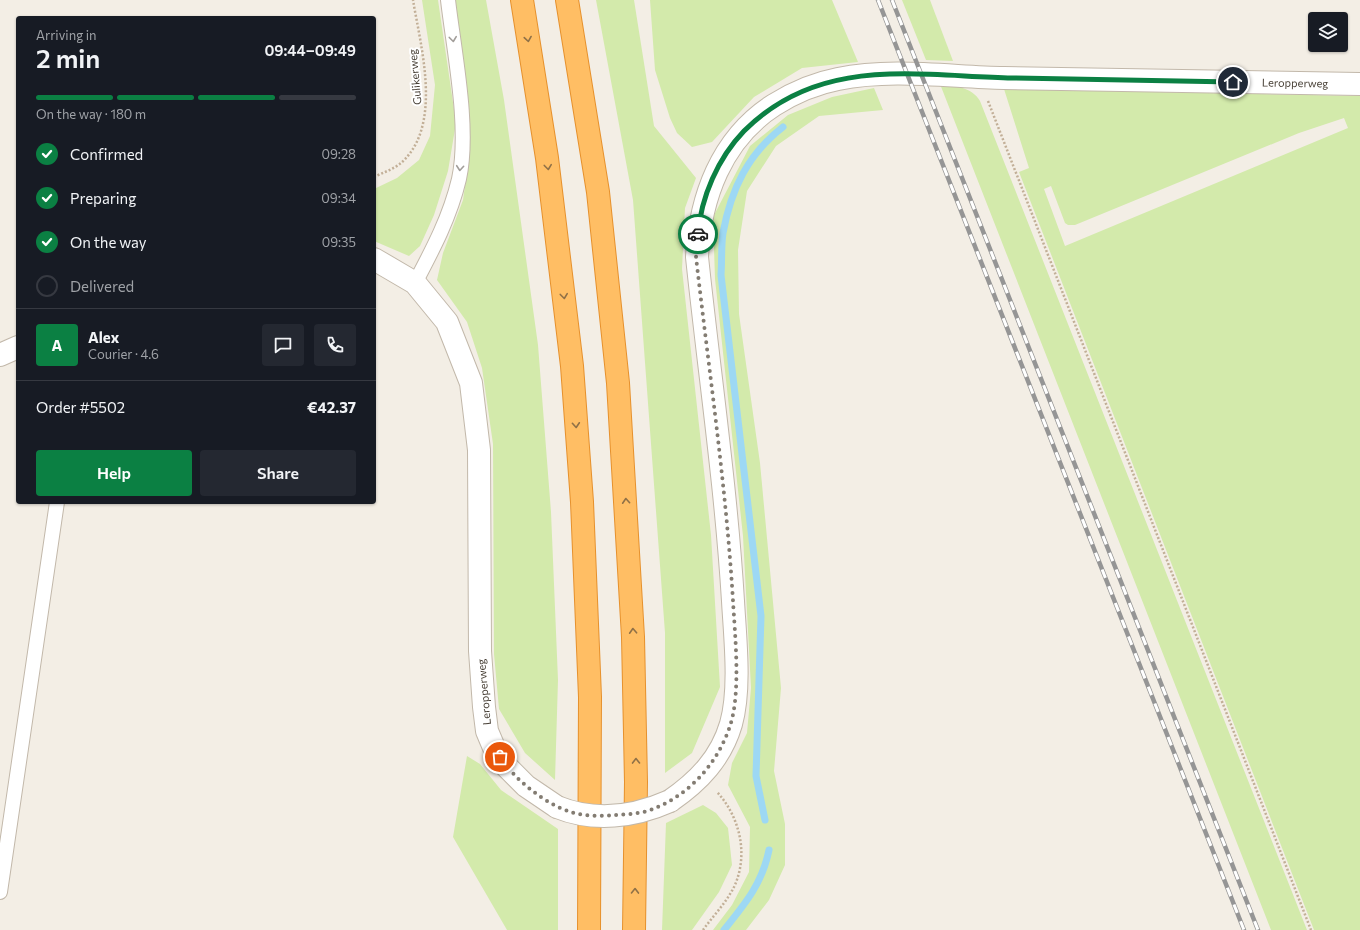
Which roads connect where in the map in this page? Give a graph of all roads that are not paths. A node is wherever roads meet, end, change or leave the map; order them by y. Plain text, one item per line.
1 (448, 0) edge
2 (522, 0) edge
3 (568, 0) edge
4 (1360, 84) edge
5 (376, 260) edge
6 (415, 283) junction
7 (16, 348) edge
8 (0, 355) edge
9 (57, 504) edge
10 (0, 892) edge
11 (589, 930) edge
12 (634, 930) edge

1 -> 6 lane
2 -> 11 highway
12 -> 3 highway
4 - 6 street, Leropperweg, bridge
5 - 6 street, Leropperweg
7 - 8 street
9 - 10 lane

